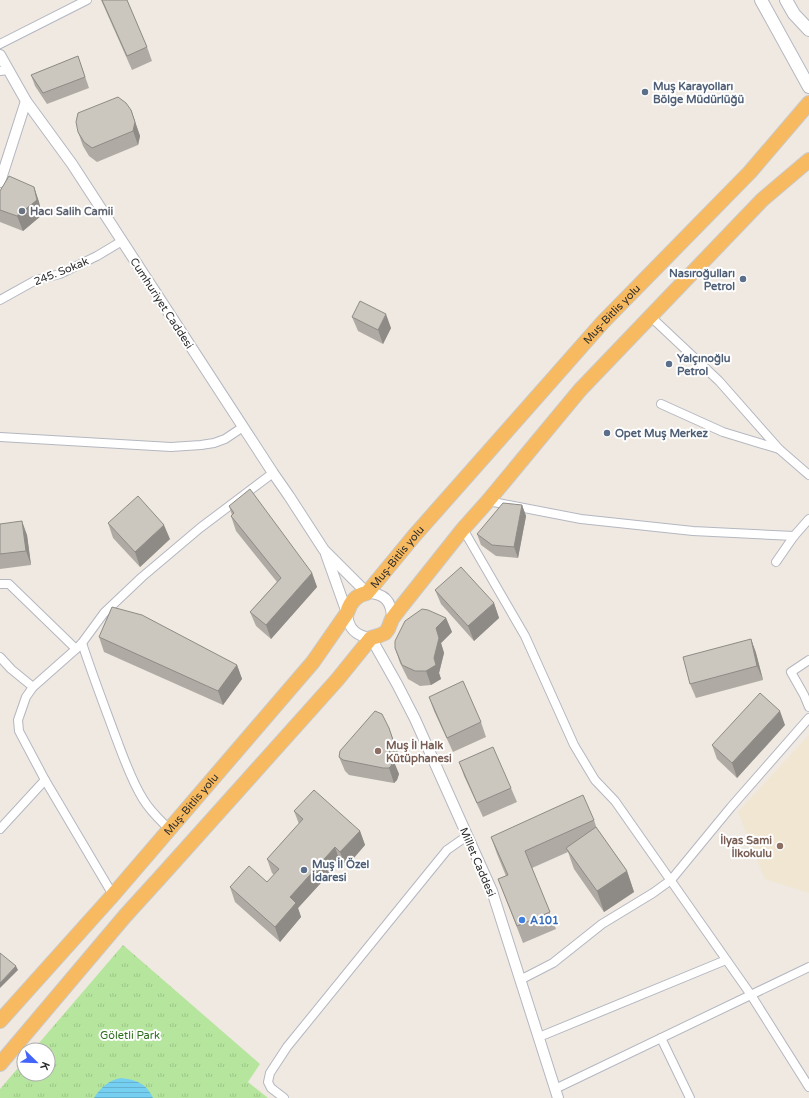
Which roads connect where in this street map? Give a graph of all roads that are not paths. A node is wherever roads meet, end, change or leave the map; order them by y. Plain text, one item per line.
1 (88, 0) edge
2 (761, 0) edge
3 (786, 0) edge
4 (809, 30) edge
5 (0, 44) edge
6 (0, 55) edge
7 (4, 70) edge
8 (809, 87) edge
9 (26, 101) junction
10 (809, 103) edge
11 (809, 160) edge
12 (0, 182) edge
13 (122, 241) junction
14 (0, 300) edge
15 (651, 317) junction
16 (661, 404) dead end
17 (243, 427) junction
18 (0, 437) edge
19 (780, 449) junction
20 (273, 473) junction
21 (809, 474) edge
22 (488, 502) junction
23 (809, 519) edge
24 (463, 529) junction
25 (794, 536) junction
26 (324, 550) junction
27 (776, 562) dead end
28 (0, 584) edge
29 (367, 593) junction
30 (348, 613) junction
31 (392, 619) junction
32 (371, 638) junction
33 (79, 646) junction
34 (0, 657) edge
35 (809, 660) edge
36 (33, 687) junction
37 (807, 695) edge
38 (809, 707) edge
39 (809, 718) edge
40 (45, 780) junction
41 (0, 829) edge
42 (169, 829) junction
43 (467, 836) junction
44 (671, 880) junction
45 (113, 895) junction
46 (726, 960) junction
47 (809, 967) edge
48 (520, 980) junction
49 (751, 995) junction
50 (2, 1014) edge
51 (538, 1037) junction
52 (661, 1038) junction
53 (0, 1064) edge
54 (809, 1088) edge
55 (557, 1093) edge
56 (284, 1098) edge
57 (690, 1098) edge

1 - 5 street
2 - 8 main road
3 - 4 main road
6 - 7 street, Cumhuriyet Caddesi
7 - 9 street, Cumhuriyet Caddesi
9 - 12 street
9 - 13 street, Cumhuriyet Caddesi
10 - 29 highway, Muş-Bitlis yolu
11 - 15 highway
13 - 14 street, 245. Sokak
13 - 17 street, Cumhuriyet Caddesi
15 - 19 street
15 - 22 highway
16 - 19 street
17 - 18 street
17 - 20 street, Cumhuriyet Caddesi
19 - 21 street
20 - 26 street, Cumhuriyet Caddesi
20 - 33 street
22 - 24 highway
22 - 25 street
23 - 25 street
24 - 31 highway
24 - 44 street
25 - 27 street
26 - 29 street, Cumhuriyet Caddesi
26 - 30 street, Cumhuriyet Caddesi
28 - 33 street
29 - 30 highway, Muş-Bitlis yolu
29 - 31 street, Cumhuriyet Caddesi
30 - 32 street, Cumhuriyet Caddesi
30 - 42 highway, Muş-Bitlis yolu
31 - 32 highway
32 - 43 street, Millet Caddesi
32 - 53 highway
33 - 36 street
33 - 42 street
34 - 36 street
35 - 37 street
36 - 40 street
37 - 38 street
39 - 44 street
40 - 41 street
40 - 45 street
42 - 45 highway, Muş-Bitlis yolu
43 - 48 street, Millet Caddesi
43 - 56 street
44 - 46 street
44 - 48 street
45 - 50 highway, Muş-Bitlis yolu
46 - 49 street
46 - 51 street
47 - 49 street
48 - 51 street, Millet Caddesi
49 - 52 street
49 - 54 street
51 - 55 street, Millet Caddesi
52 - 55 street
52 - 57 street

